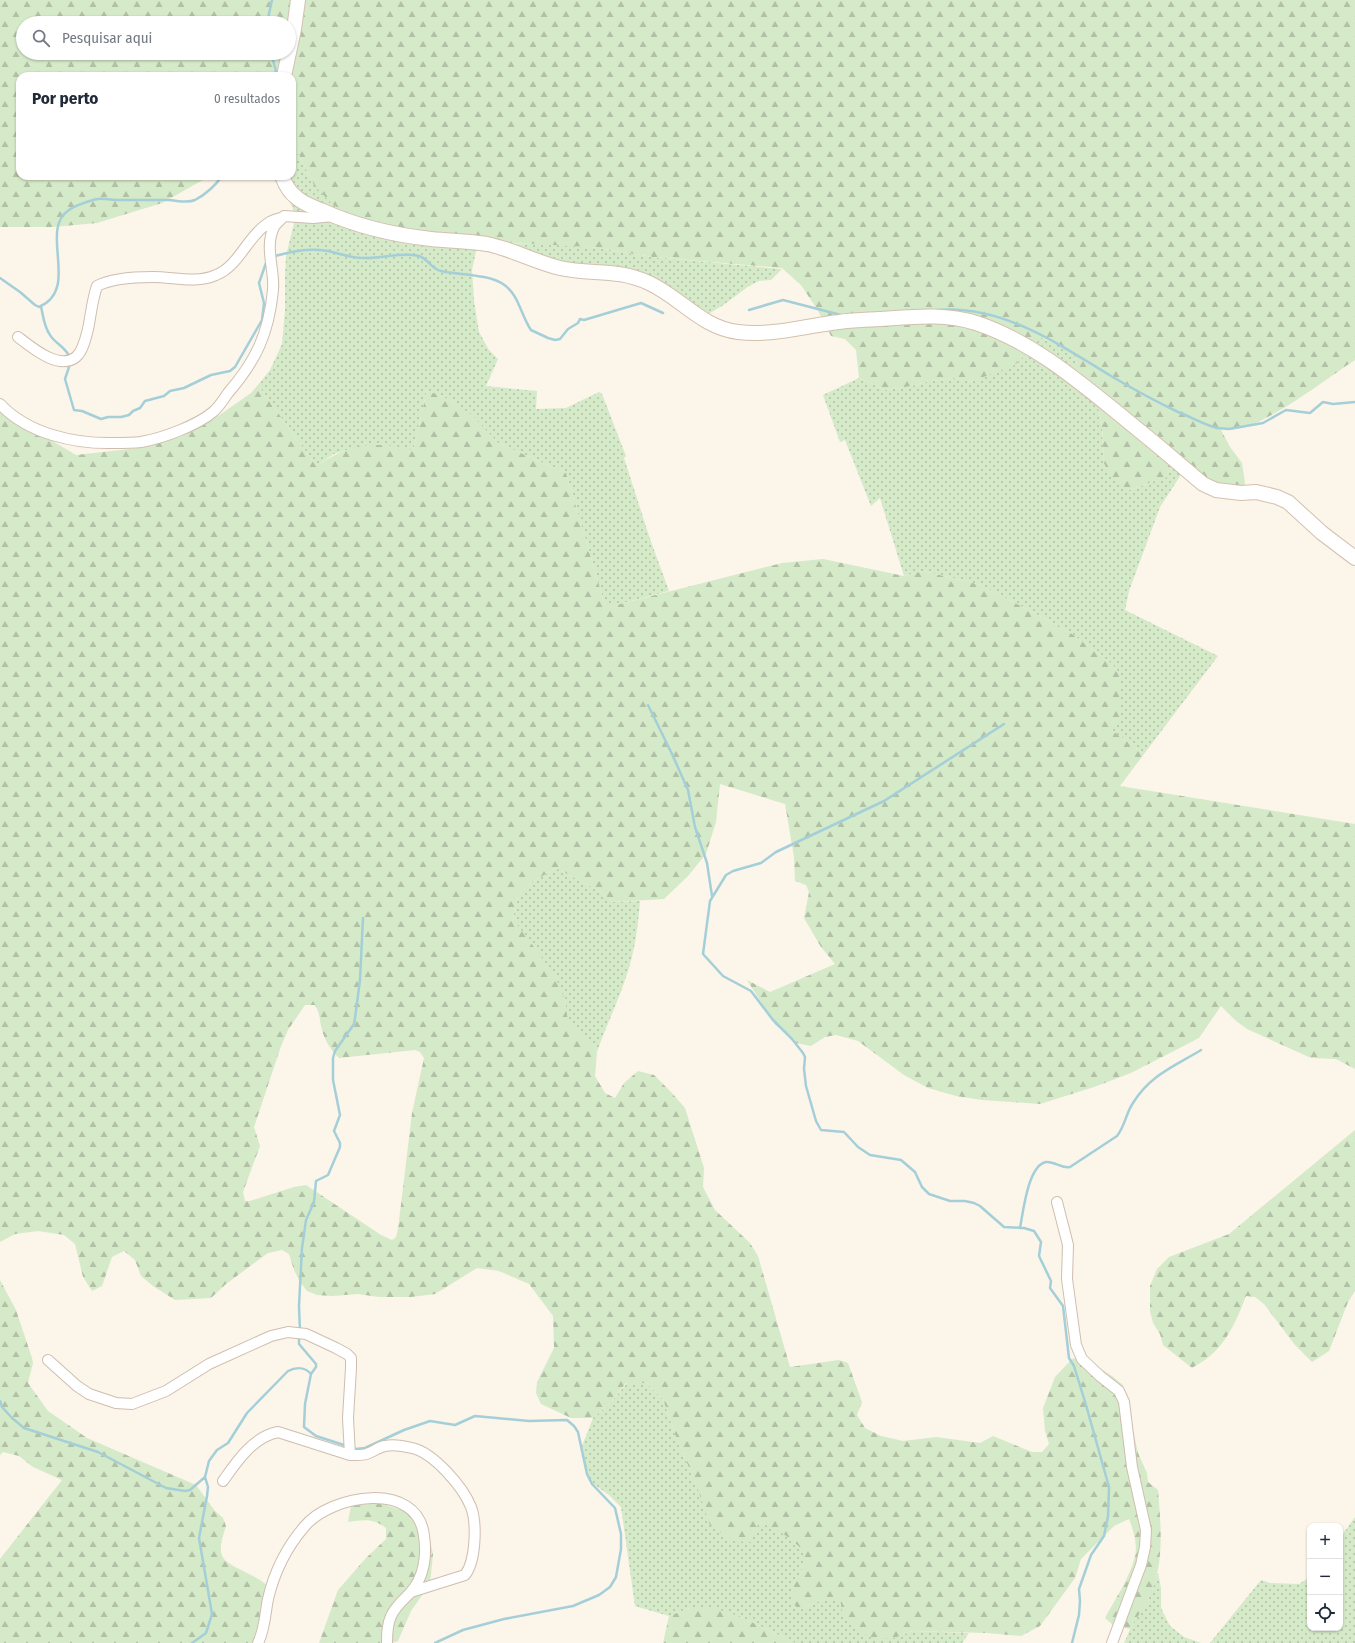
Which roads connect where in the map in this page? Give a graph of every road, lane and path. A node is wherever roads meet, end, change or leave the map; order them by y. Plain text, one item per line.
1 (298, 0) edge
2 (296, 16) edge
3 (287, 60) edge
4 (285, 72) edge
5 (284, 180) edge
6 (284, 216) junction
7 (333, 216) junction
8 (18, 337) dead end
9 (0, 404) edge
10 (1355, 558) edge
11 (1057, 1202) dead end
12 (48, 1360) dead end
13 (350, 1455) junction
14 (223, 1481) dead end
15 (411, 1592) junction
16 (258, 1643) edge
17 (387, 1643) edge
18 (1112, 1643) edge

1 - 2 street
3 - 4 street
5 - 7 street
6 - 7 street
6 - 8 street
6 - 9 street
7 - 10 street
11 - 18 street
12 - 13 street
13 - 14 street
13 - 15 street
15 - 16 street
15 - 17 street

